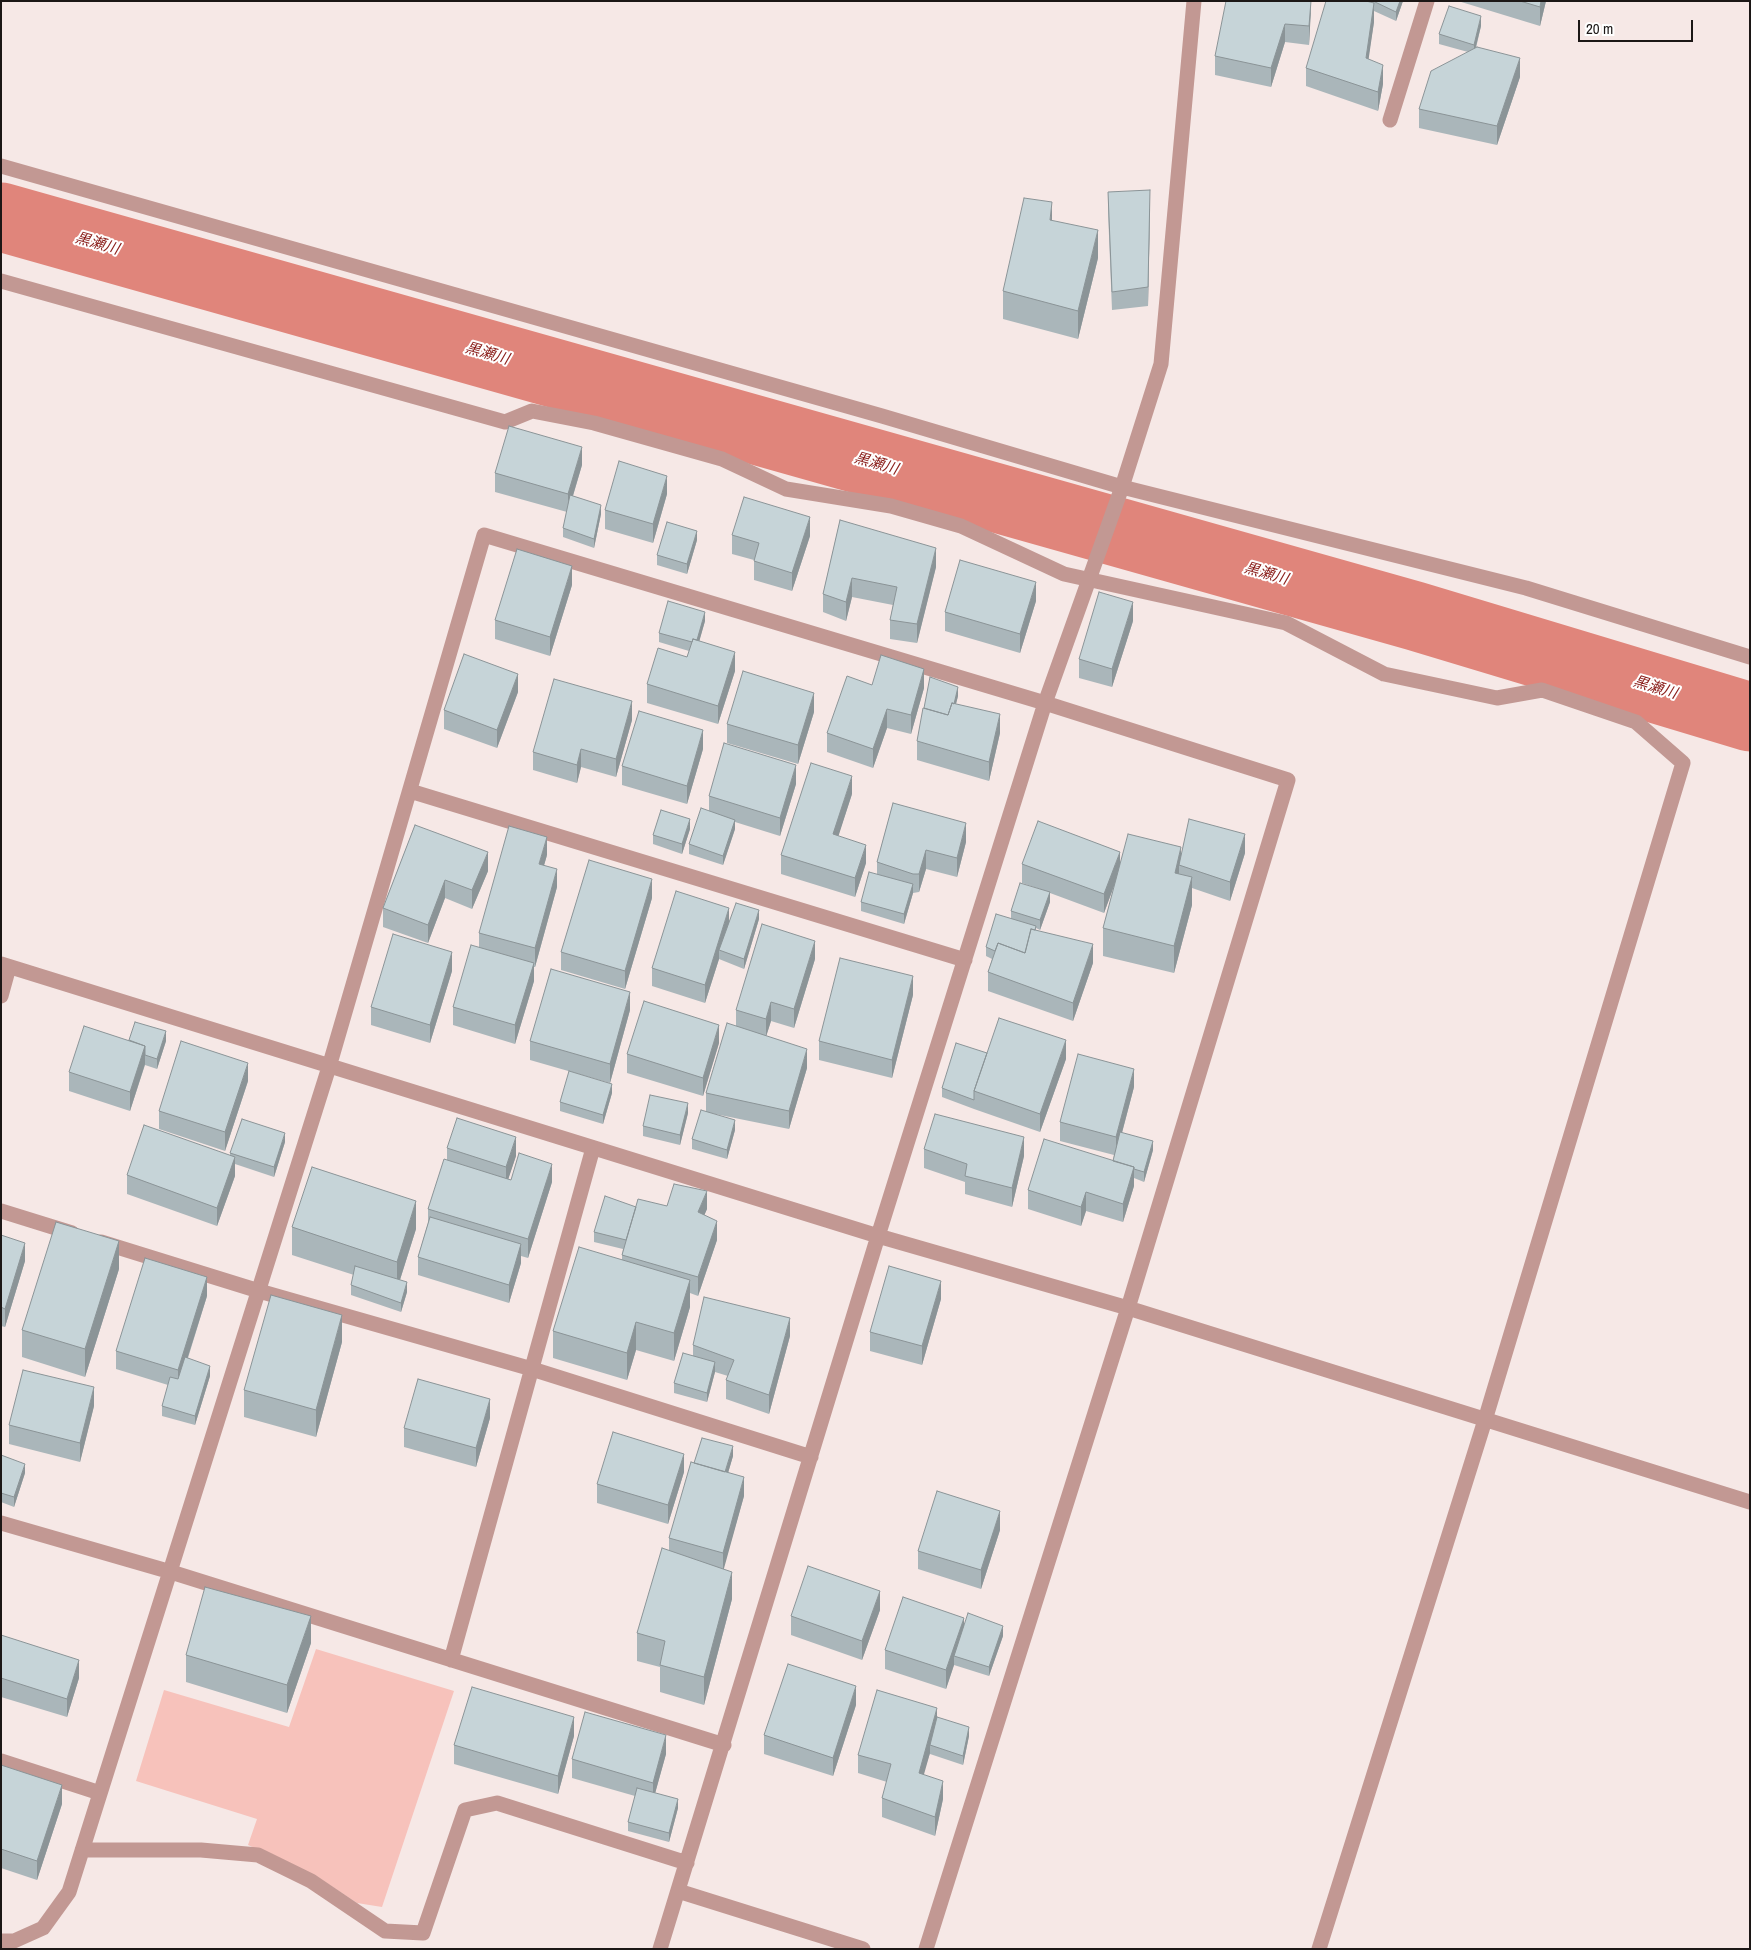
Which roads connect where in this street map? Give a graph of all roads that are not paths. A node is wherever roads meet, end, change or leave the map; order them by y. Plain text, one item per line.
1 (1194, 1) edge
2 (1427, 1) edge
3 (1390, 120) dead end
4 (1, 166) edge
5 (1, 281) edge
6 (1122, 487) junction
7 (1089, 580) junction
8 (1750, 657) edge
9 (1045, 703) junction
10 (410, 790) junction
11 (964, 960) junction
12 (5, 966) edge
13 (1, 996) edge
14 (329, 1067) junction
15 (593, 1148) junction
16 (1, 1211) edge
17 (878, 1236) junction
18 (259, 1290) junction
19 (1128, 1308) junction
20 (532, 1369) junction
21 (1485, 1420) junction
22 (811, 1457) junction
23 (1750, 1502) edge
24 (1, 1523) edge
25 (171, 1572) junction
26 (451, 1660) junction
27 (724, 1745) junction
28 (1, 1761) edge
29 (100, 1793) junction
30 (82, 1850) junction
31 (687, 1863) junction
32 (678, 1891) junction
33 (1, 1941) edge
34 (660, 1949) edge
35 (863, 1949) edge
36 (926, 1949) edge
37 (1319, 1949) edge

1 - 6 street
2 - 3 street
4 - 6 street
5 - 7 street
6 - 7 street
6 - 8 street
7 - 9 street
7 - 21 street
9 - 10 street
9 - 11 street
9 - 19 street
10 - 11 street
10 - 14 street
11 - 17 street
12 - 13 street
12 - 14 street
14 - 15 street
14 - 18 street
15 - 17 street
15 - 20 street
16 - 18 street
17 - 19 street
17 - 22 street
18 - 20 street
18 - 25 street
19 - 21 street
19 - 36 street
20 - 22 street
20 - 26 street
21 - 23 street
21 - 37 street
22 - 27 street
24 - 25 street
25 - 26 street
25 - 29 street
26 - 27 street
27 - 31 street
28 - 29 street
29 - 30 street
30 - 31 street
30 - 33 street
31 - 32 street
32 - 34 street
32 - 35 street

